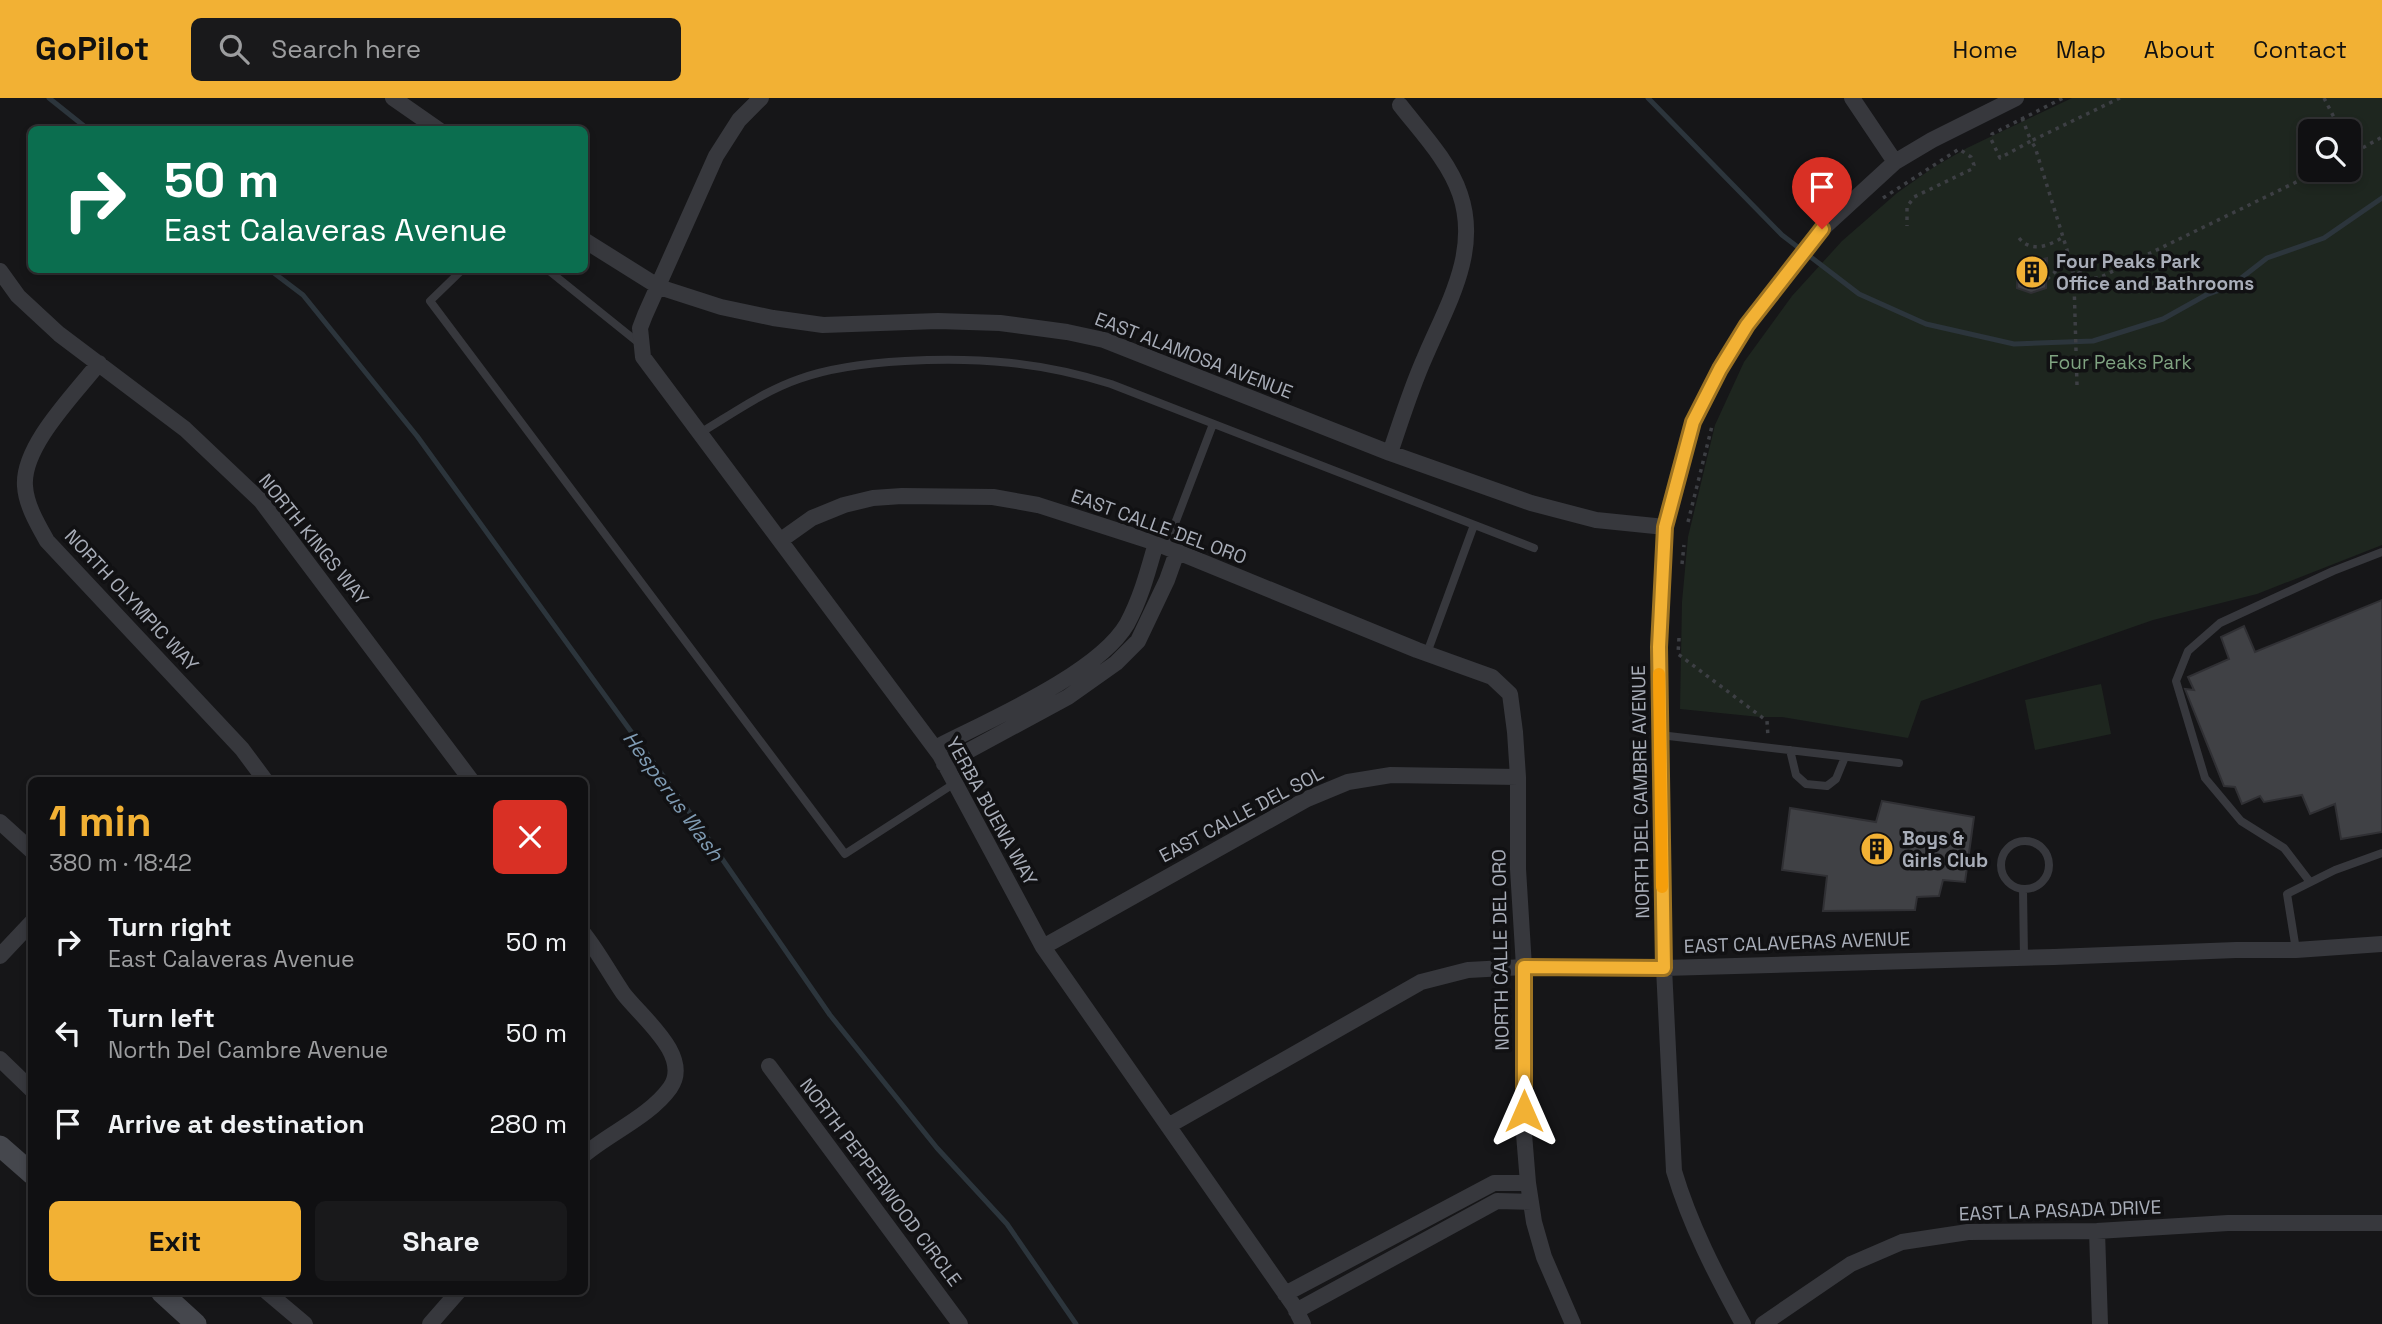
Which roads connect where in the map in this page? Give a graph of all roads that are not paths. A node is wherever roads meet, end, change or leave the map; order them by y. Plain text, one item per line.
1 (393, 98) edge
2 (761, 98) edge
3 (1852, 98) edge
4 (2016, 98) edge
5 (1400, 105) dead end
6 (433, 126) edge
7 (1895, 162) junction
8 (588, 243) edge
9 (0, 271) edge
10 (459, 273) edge
11 (552, 273) edge
12 (659, 287) junction
13 (640, 344) junction
14 (99, 363) junction
15 (1213, 424) junction
16 (700, 433) junction
17 (1390, 453) junction
18 (1474, 525) junction
19 (1665, 527) junction
20 (781, 540) junction
21 (1167, 547) junction
22 (1534, 548) dead end
23 (2382, 552) edge
24 (1426, 653) junction
25 (1510, 694) joint
26 (1660, 735) junction
27 (934, 748) junction
28 (1790, 750) junction
29 (1845, 757) junction
30 (1899, 763) dead end
31 (944, 764) junction
32 (263, 777) edge
33 (469, 777) edge
34 (1518, 777) junction
35 (955, 783) junction
36 (0, 822) edge
37 (28, 847) edge
38 (2382, 853) edge
39 (2310, 882) junction
40 (2023, 889) junction
41 (28, 926) edge
42 (588, 942) edge
43 (2382, 944) edge
44 (1043, 947) junction
45 (2296, 950) junction
46 (0, 956) edge
47 (2024, 958) junction
48 (1524, 967) junction
49 (1664, 968) junction
50 (0, 1059) edge
51 (769, 1066) dead end
52 (28, 1086) edge
53 (1168, 1126) junction
54 (0, 1146) edge
55 (588, 1152) edge
56 (28, 1170) edge
57 (1528, 1183) junction
58 (1531, 1202) junction
59 (2382, 1223) edge
60 (2097, 1231) junction
61 (1285, 1294) junction
62 (163, 1295) edge
63 (270, 1295) edge
64 (455, 1295) edge
65 (1300, 1318) edge
66 (1738, 1322) edge
67 (196, 1324) edge
68 (304, 1324) edge
69 (430, 1324) edge
70 (960, 1324) edge
71 (1573, 1324) edge
72 (1763, 1324) edge
73 (2100, 1324) edge

1 - 6 street
2 - 12 street
3 - 7 street
4 - 7 street, NORTH DEL CAMBRE AVENUE
5 - 17 street
7 - 19 street, NORTH DEL CAMBRE AVENUE
8 - 12 street, EAST ALAMOSA AVENUE
9 - 14 street, NORTH KINGS WAY
10 - 35 lane
11 - 13 lane
12 - 13 street
12 - 17 street, EAST ALAMOSA AVENUE
13 - 16 street, YERBA BUENA WAY
14 - 32 street, NORTH OLYMPIC WAY
14 - 33 street, NORTH KINGS WAY
15 - 16 lane
15 - 18 lane
15 - 21 lane
16 - 20 street, YERBA BUENA WAY
17 - 19 street, EAST ALAMOSA AVENUE
18 - 22 lane
18 - 24 lane
19 - 26 street, NORTH DEL CAMBRE AVENUE
20 - 21 street, EAST CALLE DEL ORO
20 - 27 street, YERBA BUENA WAY
21 - 24 street, EAST CALLE DEL ORO
21 - 27 street
21 - 31 street
23 - 39 lane
24 - 25 street, EAST CALLE DEL ORO
25 - 34 street, NORTH CALLE DEL ORO
26 - 28 lane
26 - 49 street, NORTH DEL CAMBRE AVENUE
27 - 31 street, YERBA BUENA WAY
28 - 29 lane
28 - 29 lane
29 - 30 lane
31 - 35 street, YERBA BUENA WAY
34 - 44 street, EAST CALLE DEL SOL
34 - 48 street, NORTH CALLE DEL ORO
35 - 44 street, YERBA BUENA WAY
36 - 37 street
38 - 39 lane
39 - 45 lane
40 - 40 lane
40 - 47 lane
41 - 46 street
42 - 55 street
43 - 45 street, EAST CALAVERAS AVENUE
44 - 53 street, YERBA BUENA WAY
45 - 47 street, EAST CALAVERAS AVENUE
47 - 49 street, EAST CALAVERAS AVENUE
48 - 49 street, EAST CALAVERAS AVENUE
48 - 53 street, EAST CALAVERAS AVENUE
48 - 57 street, NORTH CALLE DEL ORO
49 - 66 street, NORTH DEL CAMBRE AVENUE
50 - 52 street
51 - 70 street, NORTH PEPPERWOOD CIRCLE
53 - 61 street, YERBA BUENA WAY
54 - 56 main road
57 - 58 street, NORTH CALLE DEL ORO
57 - 61 street
58 - 65 street
58 - 71 street, NORTH CALLE DEL ORO
59 - 60 street, EAST LA PASADA DRIVE
60 - 72 street, EAST LA PASADA DRIVE
60 - 73 street
61 - 65 street, YERBA BUENA WAY
62 - 67 main road
63 - 68 street
64 - 69 street

